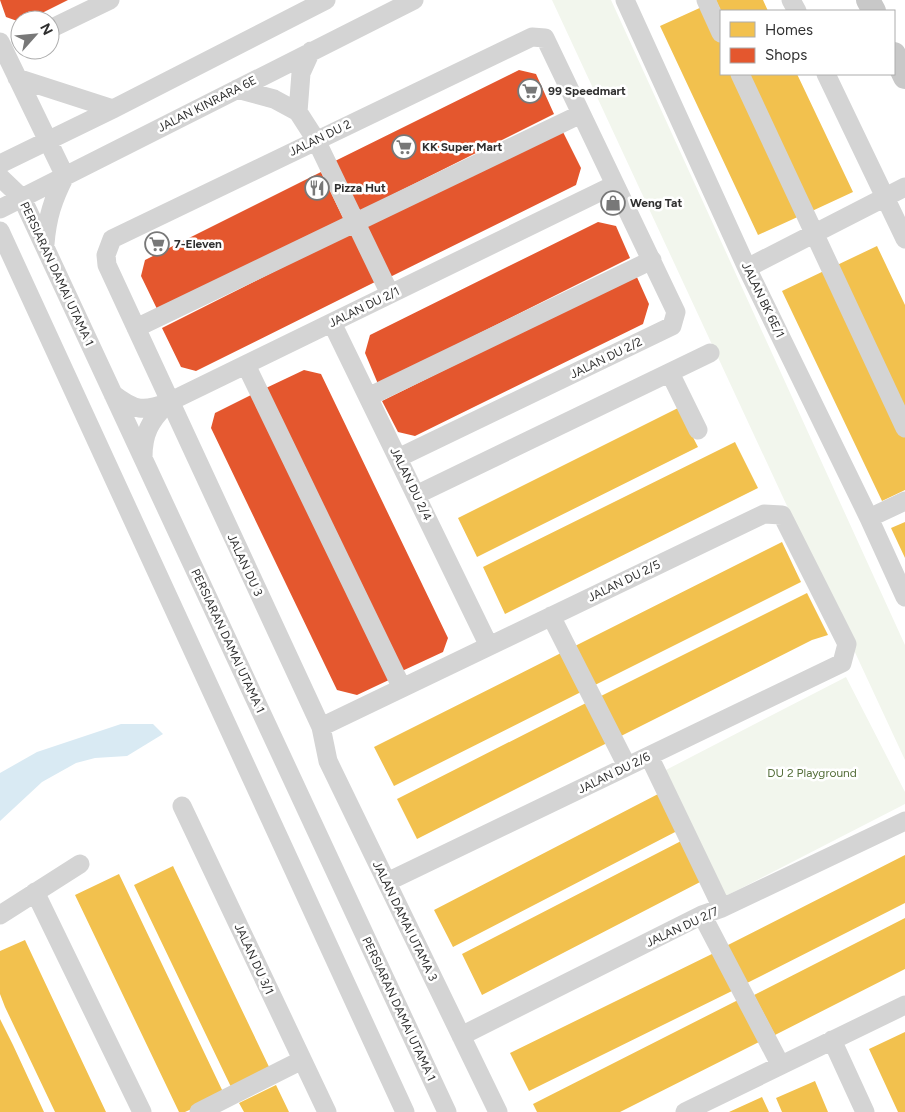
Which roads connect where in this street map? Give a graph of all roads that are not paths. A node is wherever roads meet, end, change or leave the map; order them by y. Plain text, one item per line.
1 (110, 0) edge
2 (326, 0) edge
3 (414, 0) edge
4 (706, 0) edge
5 (627, 1) edge
6 (60, 24) edge
7 (720, 32) edge
8 (8, 46) edge
9 (311, 51) junction
10 (895, 56) edge
11 (740, 75) edge
12 (826, 75) edge
13 (905, 77) edge
14 (17, 78) junction
15 (237, 88) junction
16 (114, 109) junction
17 (298, 112) junction
18 (581, 114) junction
19 (316, 140) junction
20 (48, 141) junction
21 (0, 164) edge
22 (65, 176) junction
23 (0, 178) edge
24 (614, 184) junction
25 (905, 187) edge
26 (22, 198) junction
27 (885, 198) junction
28 (0, 209) edge
29 (356, 222) junction
30 (0, 231) edge
31 (813, 234) junction
32 (905, 239) edge
33 (44, 246) junction
34 (5, 251) edge
35 (652, 260) junction
36 (748, 268) junction
37 (390, 294) junction
38 (332, 323) junction
39 (136, 328) junction
40 (710, 353) dead end
41 (246, 365) junction
42 (670, 372) junction
43 (113, 394) junction
44 (368, 396) junction
45 (169, 402) junction
46 (905, 428) edge
47 (698, 430) dead end
48 (143, 458) junction
49 (398, 458) junction
50 (416, 495) junction
51 (905, 501) edge
52 (869, 518) junction
53 (905, 597) edge
54 (552, 616) junction
55 (489, 646) junction
56 (842, 663) joint
57 (402, 688) junction
58 (320, 727) junction
59 (649, 756) junction
60 (627, 766) junction
61 (182, 806) dead end
62 (905, 821) edge
63 (80, 864) dead end
64 (386, 882) junction
65 (35, 892) junction
66 (722, 908) junction
67 (0, 915) edge
68 (702, 915) junction
69 (905, 1005) edge
70 (461, 1036) junction
71 (832, 1040) junction
72 (302, 1060) junction
73 (780, 1064) junction
74 (142, 1112) edge
75 (199, 1112) edge
76 (327, 1112) edge
77 (405, 1112) edge
78 (447, 1112) edge
79 (498, 1112) edge
80 (686, 1112) edge
81 (865, 1112) edge

1 - 6 street
2 - 16 street
3 - 9 street, JALAN KINRARA 6E
4 - 7 street
5 - 36 street, JALAN BK 6E/1
8 - 14 street
9 - 15 street, JALAN KINRARA 6E
9 - 17 street
10 - 13 main road
11 - 31 street
12 - 27 street
14 - 16 street
14 - 20 street
15 - 17 street
15 - 22 street, JALAN KINRARA 6E
16 - 20 street
17 - 19 street
18 - 19 street, JALAN DU 2
18 - 24 street, JALAN DU 2
18 - 29 street
19 - 29 street
19 - 39 street, JALAN DU 2
20 - 21 street
20 - 22 street
22 - 26 street, JALAN KINRARA 6E
22 - 33 street
23 - 26 street, PERSIARAN DAMAI UTAMA 1
24 - 35 street, JALAN DU 2/2
24 - 37 street, JALAN DU 2/1
25 - 27 street
26 - 28 street, JALAN KINRARA 6E
26 - 33 street, PERSIARAN DAMAI UTAMA 1
27 - 31 street
27 - 32 street
29 - 37 street
29 - 39 street
30 - 34 street
31 - 36 street
31 - 46 street
33 - 43 street, PERSIARAN DAMAI UTAMA 1
34 - 77 street
35 - 44 street
35 - 49 street, JALAN DU 2/2
36 - 52 street, JALAN BK 6E/1
37 - 38 street, JALAN DU 2/1
38 - 41 street, JALAN DU 2/1
38 - 44 street, JALAN DU 2/4
39 - 45 street, JALAN DU 2
40 - 42 street
41 - 45 street, JALAN DU 2/1
41 - 57 street
42 - 47 street
42 - 50 street
43 - 45 street, JALAN DU 2/1
43 - 48 street, PERSIARAN DAMAI UTAMA 1
44 - 49 street, JALAN DU 2/4
45 - 48 street
45 - 58 street, JALAN DU 3
48 - 78 street, PERSIARAN DAMAI UTAMA 1
49 - 50 street, JALAN DU 2/4
50 - 55 street, JALAN DU 2/4
51 - 52 street
52 - 53 street, JALAN BK 6E/1
54 - 55 street, JALAN DU 2/5
54 - 56 street, JALAN DU 2/5
54 - 60 street
55 - 57 street, JALAN DU 2/5
56 - 59 street, JALAN DU 2/6
57 - 58 street, JALAN DU 2/5
58 - 64 street, JALAN DAMAI UTAMA 3
59 - 60 street, JALAN DU 2/6
59 - 66 street
60 - 64 street, JALAN DU 2/6
61 - 72 street, JALAN DU 3/1
62 - 66 street, JALAN DU 2/7
63 - 65 street
64 - 70 street, JALAN DAMAI UTAMA 3
65 - 67 street
65 - 74 street
66 - 68 street, JALAN DU 2/7
68 - 70 street, JALAN DU 2/7
68 - 73 street
69 - 71 street
70 - 79 street, JALAN DAMAI UTAMA 3
71 - 73 street
71 - 81 street
72 - 75 street
72 - 76 street, JALAN DU 3/1
73 - 80 street

